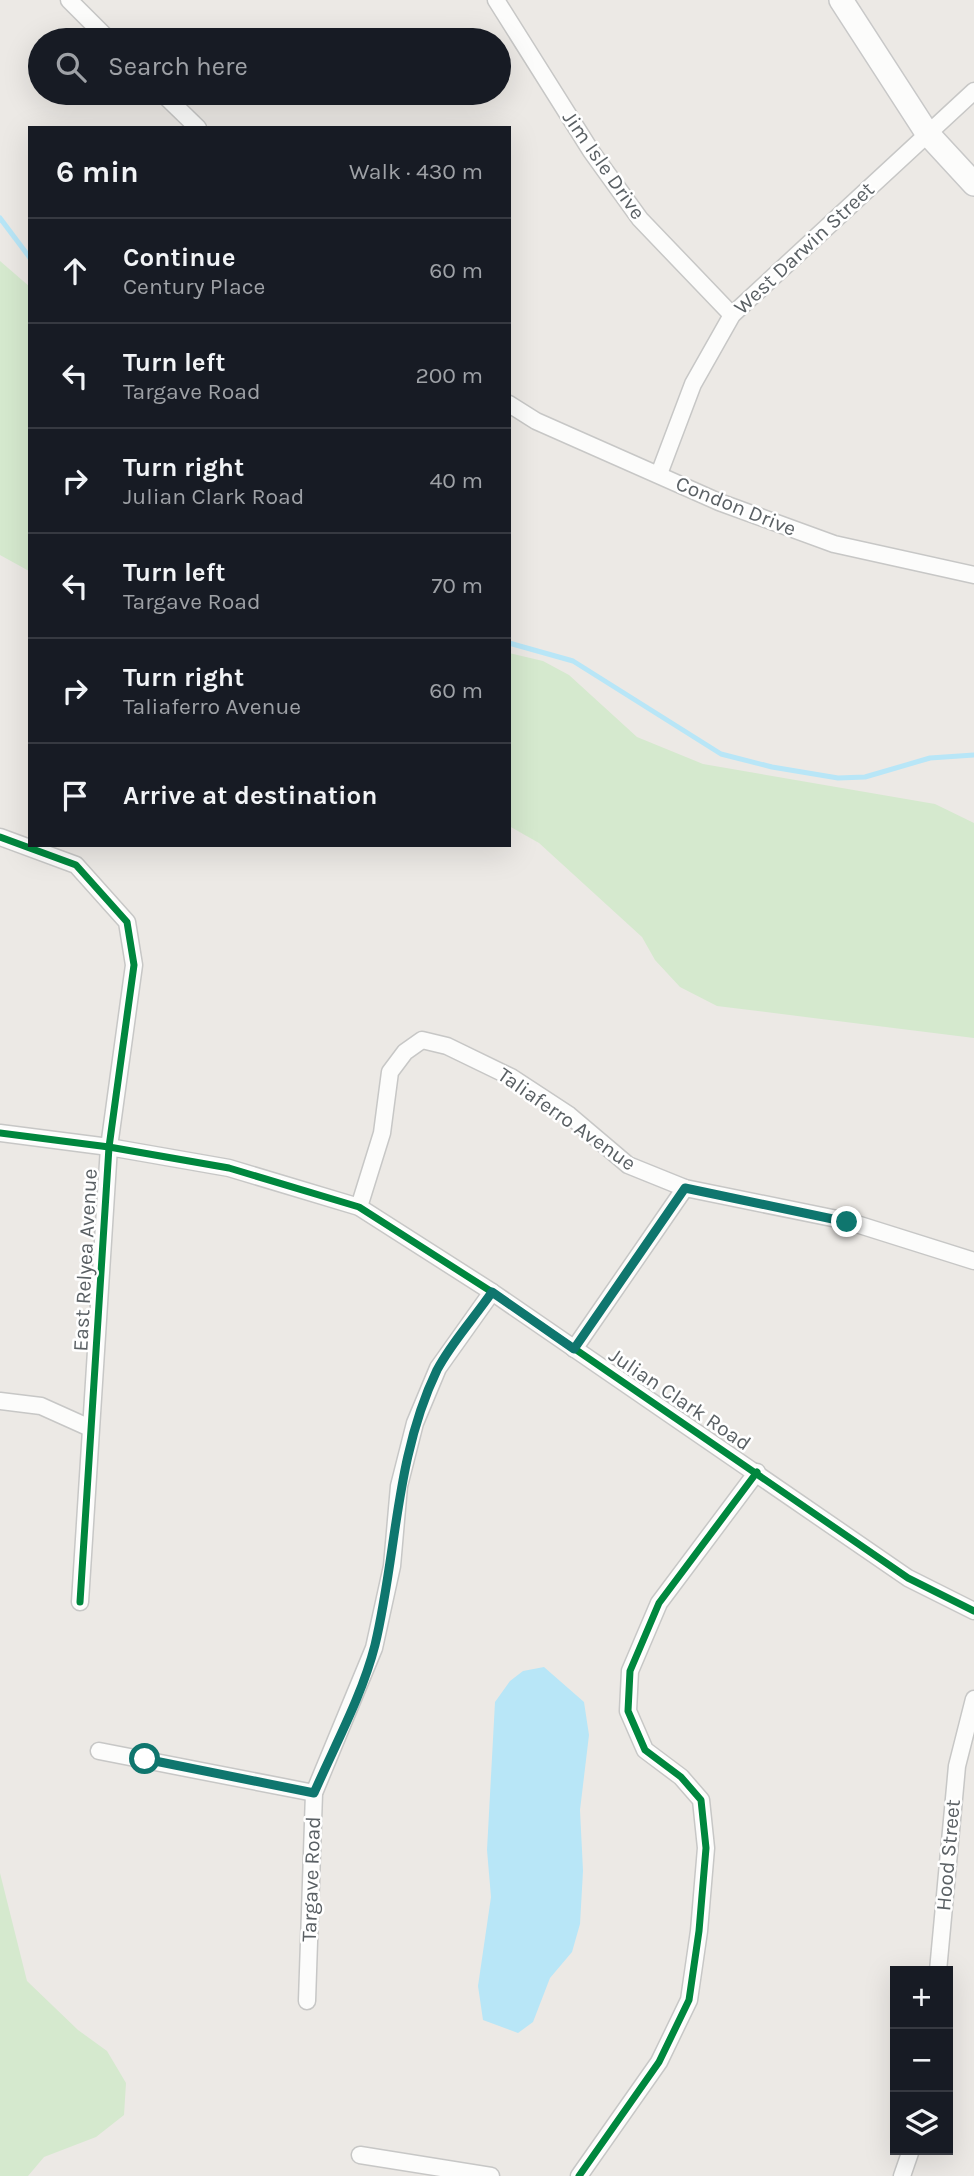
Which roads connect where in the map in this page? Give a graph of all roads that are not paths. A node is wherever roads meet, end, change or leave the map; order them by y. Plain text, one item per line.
1 (70, 0) edge
2 (496, 0) edge
3 (841, 0) edge
4 (97, 28) edge
5 (974, 90) edge
6 (174, 105) edge
7 (196, 126) edge
8 (927, 133) junction
9 (974, 184) edge
10 (732, 315) junction
11 (511, 405) edge
12 (659, 474) junction
13 (974, 575) edge
14 (0, 837) edge
15 (0, 1133) edge
16 (109, 1147) junction
17 (685, 1188) junction
18 (359, 1207) junction
19 (974, 1261) edge
20 (492, 1292) junction
21 (574, 1349) junction
22 (0, 1402) edge
23 (90, 1428) junction
24 (757, 1472) junction
25 (80, 1602) dead end
26 (974, 1611) edge
27 (974, 1699) edge
28 (99, 1751) dead end
29 (314, 1793) junction
30 (938, 1966) edge
31 (307, 2001) dead end
32 (360, 2155) dead end
33 (909, 2155) edge
34 (491, 2176) edge
35 (579, 2176) edge
36 (902, 2176) edge

1 - 4 street
2 - 10 street, Jim Isle Drive
3 - 8 street
5 - 8 street, West Darwin Street
6 - 7 street
8 - 9 street
8 - 10 street, West Darwin Street
10 - 12 street, West Darwin Street
11 - 12 street, Condon Drive
12 - 13 street, Condon Drive
14 - 16 street, East Relyea Avenue
15 - 16 street, Julian Clark Road
16 - 18 street, Julian Clark Road
16 - 23 street, East Relyea Avenue
17 - 18 street, Taliaferro Avenue
17 - 19 street, Taliaferro Avenue
17 - 21 street
18 - 20 street, Julian Clark Road
20 - 21 street, Julian Clark Road
20 - 29 street, Targave Road
21 - 24 street, Julian Clark Road
22 - 23 street
23 - 25 street, East Relyea Avenue
24 - 26 street, Julian Clark Road
24 - 35 street
27 - 30 street, Hood Street
28 - 29 street
29 - 31 street, Targave Road
32 - 34 street
33 - 36 street

